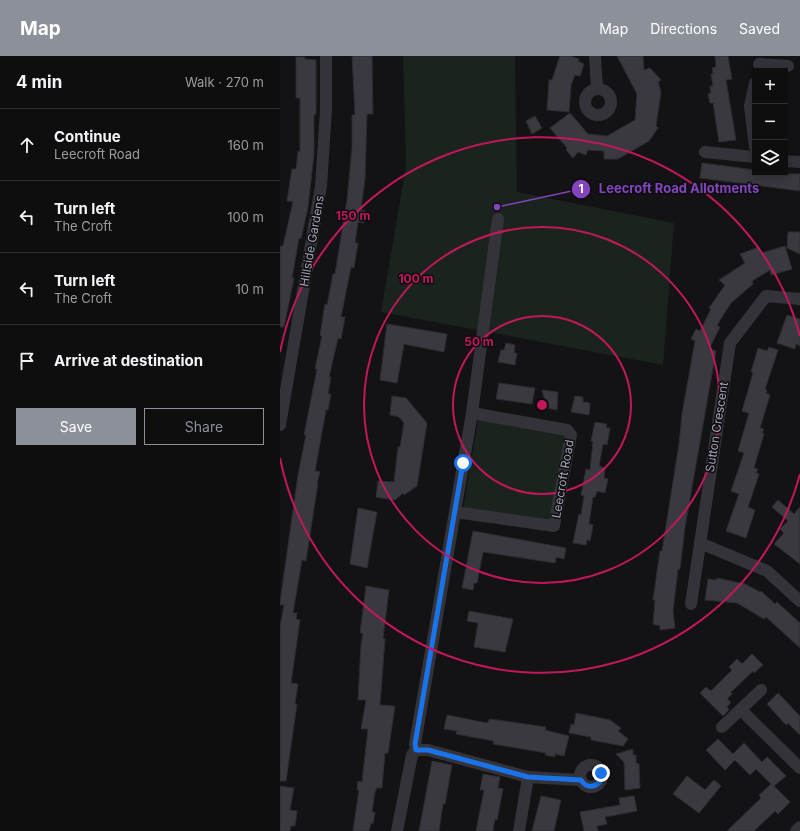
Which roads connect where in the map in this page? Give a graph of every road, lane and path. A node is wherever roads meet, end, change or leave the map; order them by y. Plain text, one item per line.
1 (326, 56) edge
2 (595, 56) edge
3 (758, 64) edge
4 (788, 66) dead end
5 (597, 89) dead end
6 (752, 97) edge
7 (754, 140) edge
8 (705, 152) dead end
9 (752, 157) edge
10 (788, 161) edge
11 (800, 162) edge
12 (498, 219) dead end
13 (800, 299) edge
14 (472, 413) junction
15 (280, 425) edge
16 (455, 512) junction
17 (700, 542) junction
18 (800, 602) edge
19 (691, 604) dead end
20 (761, 690) dead end
21 (741, 710) junction
22 (722, 727) dead end
23 (416, 750) junction
24 (800, 768) edge
25 (528, 777) junction
26 (581, 780) dead end
27 (800, 827) edge
28 (397, 831) edge
29 (519, 831) edge
30 (796, 831) edge

1 - 15 street, Hillside Gardens
2 - 5 street
3 - 4 street
6 - 7 street
8 - 9 street
10 - 11 street
12 - 14 street
13 - 17 street, Sutton Crescent
14 - 16 street
14 - 16 street, Leecroft Road
16 - 23 street
17 - 18 street
17 - 19 street, Sutton Crescent
20 - 21 street
21 - 22 street
21 - 24 street
23 - 25 street
23 - 28 street
25 - 26 street
25 - 29 street
27 - 30 street

